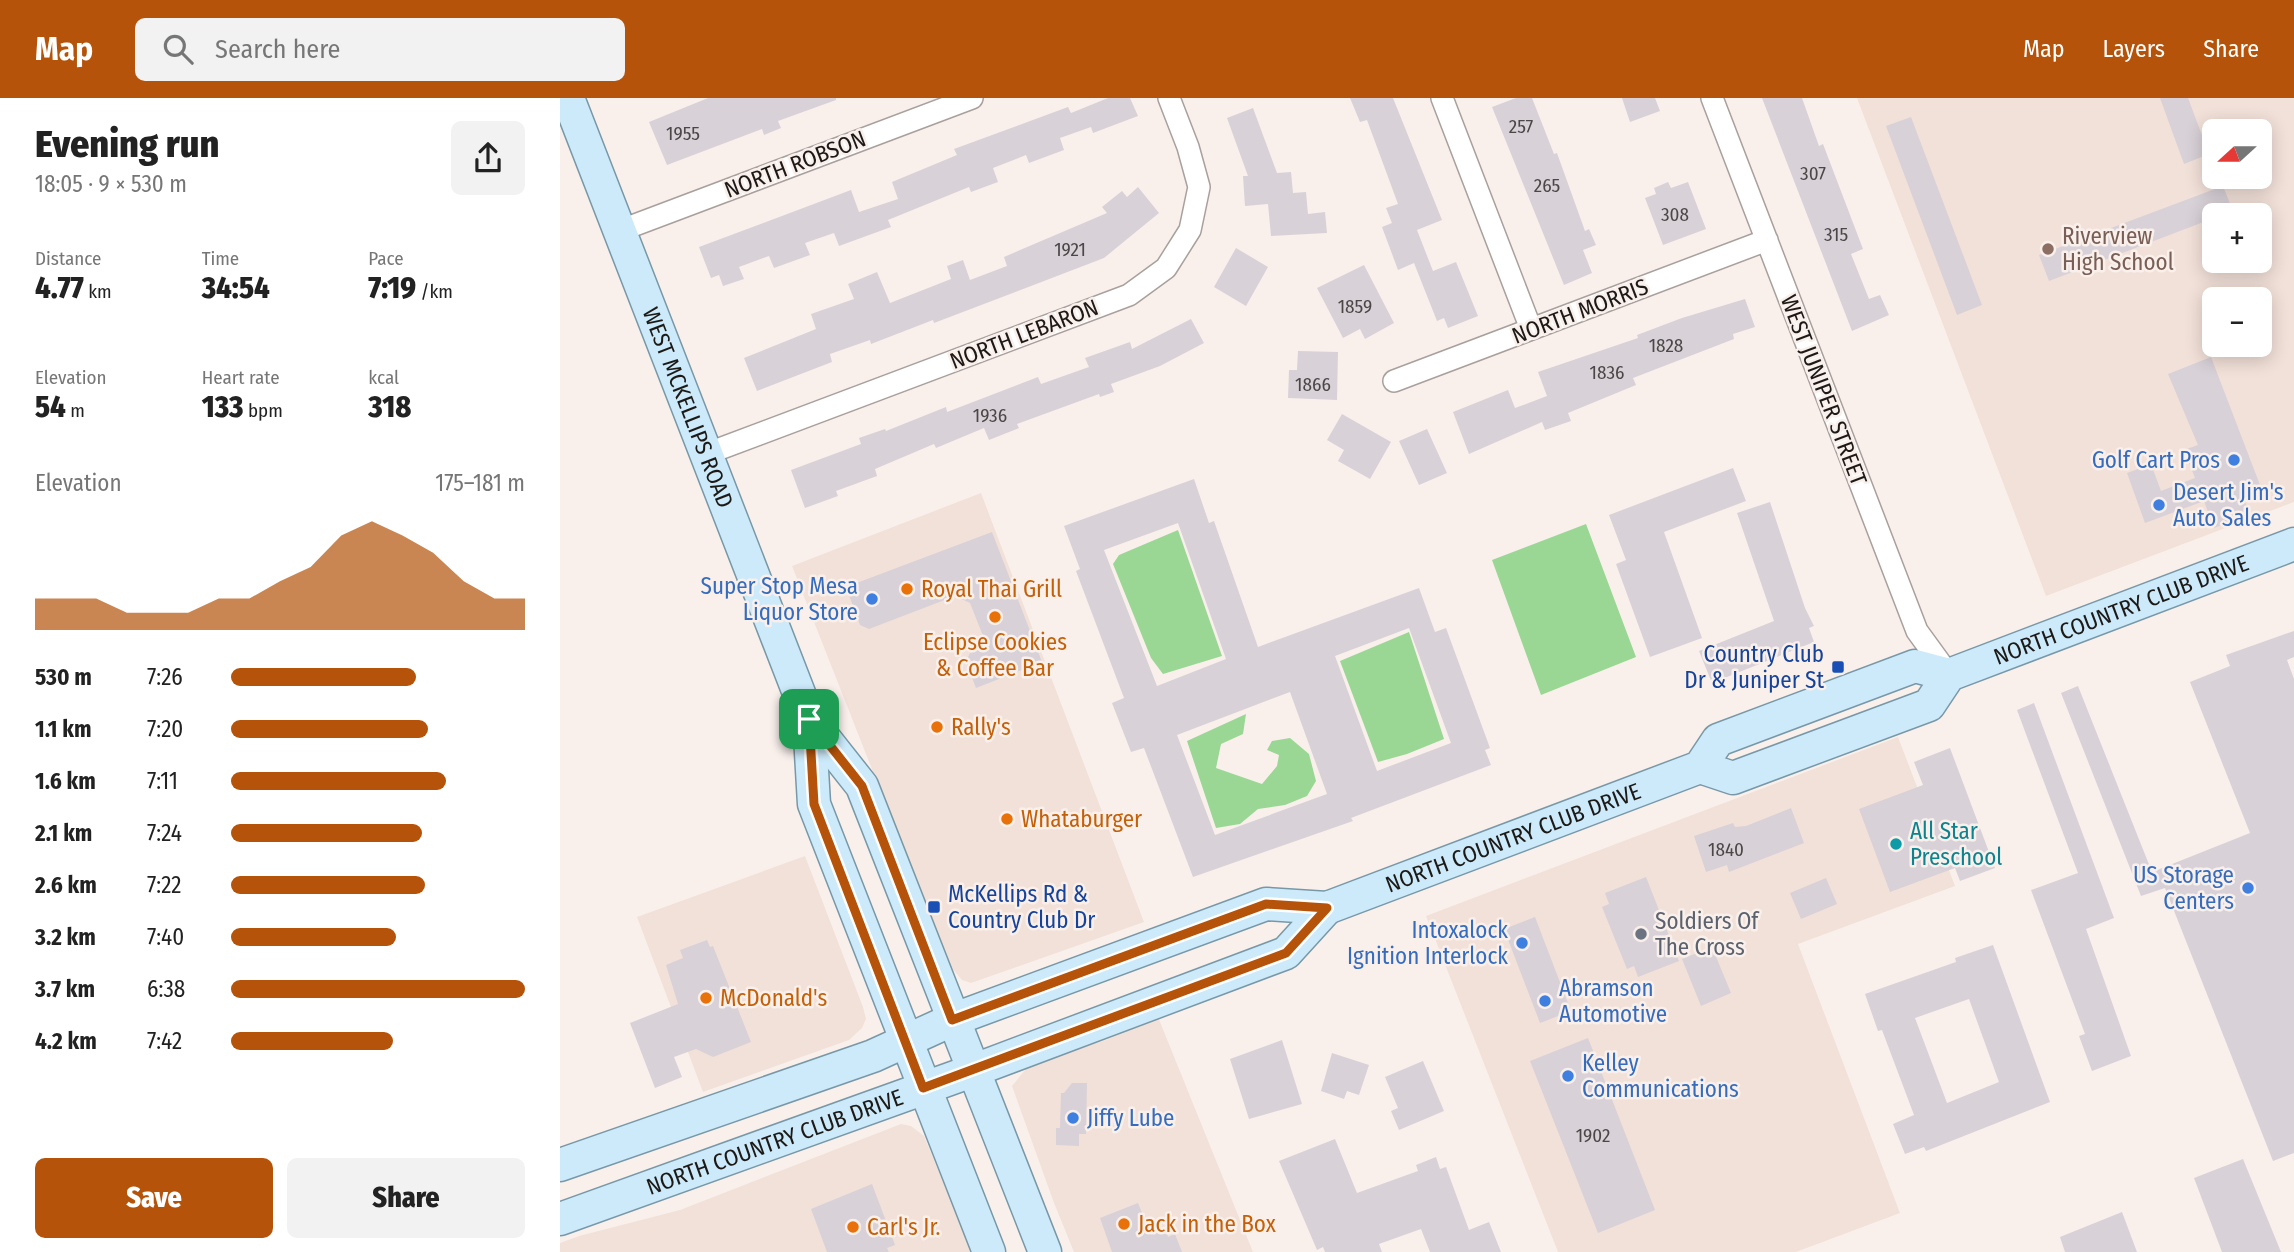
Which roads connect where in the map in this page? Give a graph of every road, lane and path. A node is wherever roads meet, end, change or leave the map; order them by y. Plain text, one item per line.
1 (568, 98) edge
2 (971, 98) edge
3 (1169, 98) edge
4 (1442, 98) edge
5 (1712, 98) edge
6 (619, 231) junction
7 (1767, 240) junction
8 (1531, 330) junction
9 (1394, 382) dead end
10 (706, 454) junction
11 (2294, 544) edge
12 (1949, 675) junction
13 (809, 719) junction
14 (1700, 767) junction
15 (1327, 908) junction
16 (952, 1020) junction
17 (904, 1040) junction
18 (972, 1071) junction
19 (923, 1088) junction
20 (560, 1165) edge
21 (560, 1219) edge
22 (989, 1252) edge
23 (1045, 1252) edge

1 - 6 main road, WEST MCKELLIPS ROAD
2 - 6 street, NORTH ROBSON
3 - 10 street, NORTH LEBARON
4 - 8 street
5 - 7 street, WEST JUNIPER STREET
6 - 10 main road, WEST MCKELLIPS ROAD
7 - 8 street, NORTH MORRIS
7 - 12 street, WEST JUNIPER STREET
8 - 9 street, NORTH MORRIS
10 - 13 main road, WEST MCKELLIPS ROAD
11 - 12 main road, NORTH COUNTRY CLUB DRIVE
12 - 14 main road
12 - 14 main road
13 - 16 main road, WEST MCKELLIPS ROAD
13 - 17 main road, WEST MCKELLIPS ROAD
14 - 15 main road, NORTH COUNTRY CLUB DRIVE
15 - 16 main road, NORTH COUNTRY CLUB DRIVE
15 - 18 main road, NORTH COUNTRY CLUB DRIVE
16 - 17 main road, NORTH COUNTRY CLUB DRIVE
16 - 18 main road, WEST MCKELLIPS ROAD
17 - 19 main road, WEST MCKELLIPS ROAD
17 - 20 main road, NORTH COUNTRY CLUB DRIVE
18 - 19 main road, NORTH COUNTRY CLUB DRIVE
18 - 23 main road, WEST MCKELLIPS ROAD
19 - 21 main road, NORTH COUNTRY CLUB DRIVE
19 - 22 main road, WEST MCKELLIPS ROAD

